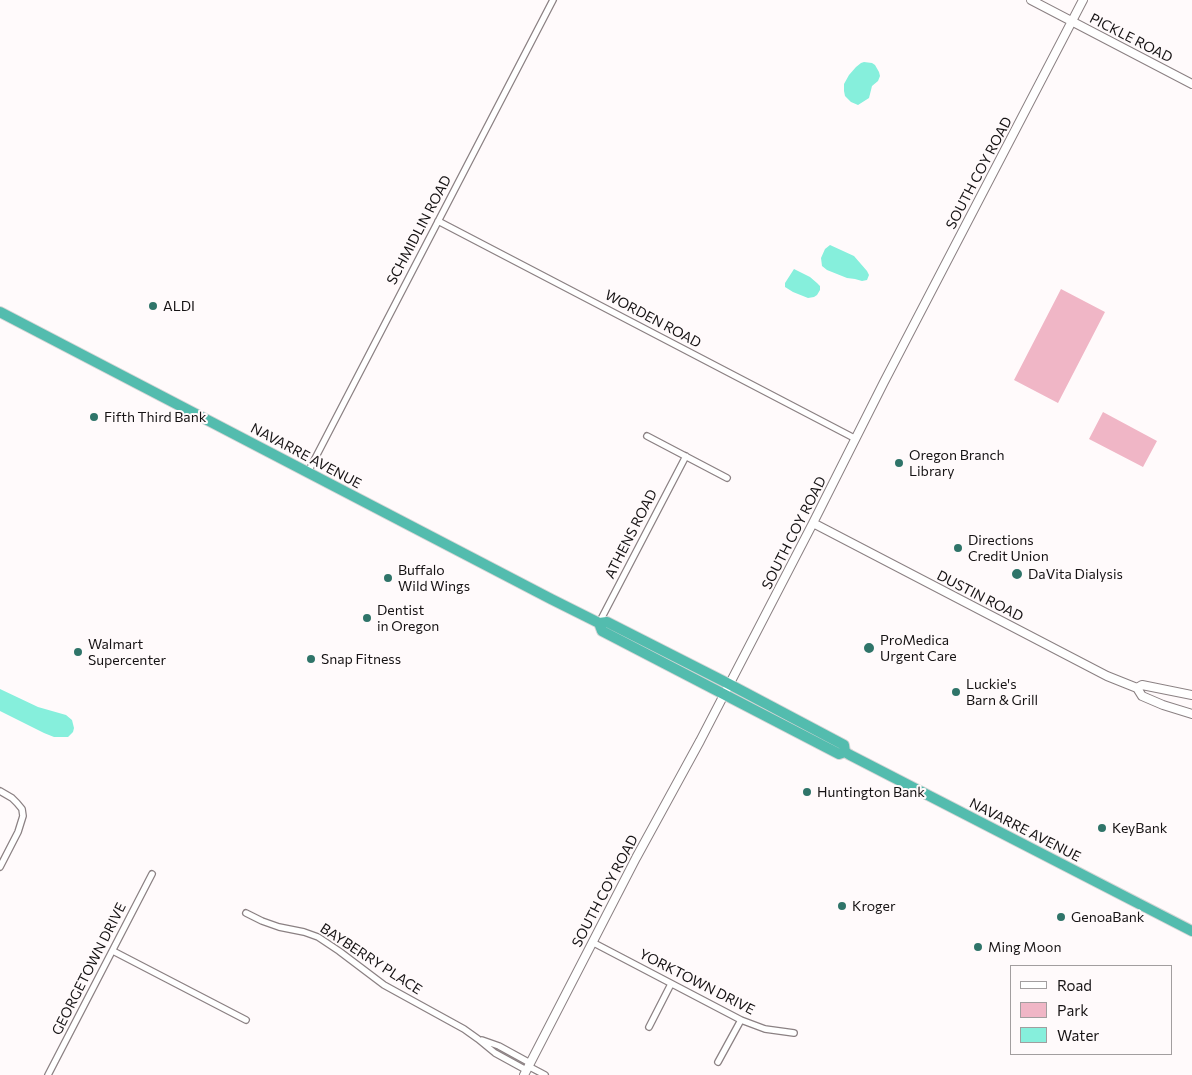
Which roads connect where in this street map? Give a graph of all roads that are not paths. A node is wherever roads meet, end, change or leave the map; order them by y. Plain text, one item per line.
1 (553, 0) edge
2 (1032, 0) edge
3 (1082, 0) edge
4 (1072, 21) junction
5 (1192, 84) edge
6 (438, 221) junction
7 (0, 312) edge
8 (647, 436) dead end
9 (856, 439) junction
10 (686, 456) junction
11 (308, 472) junction
12 (727, 478) dead end
13 (813, 523) junction
14 (599, 623) junction
15 (610, 635) junction
16 (639, 638) junction
17 (729, 684) junction
18 (1137, 688) junction
19 (724, 694) junction
20 (1192, 695) edge
21 (1192, 714) edge
22 (845, 752) junction
23 (0, 791) edge
24 (0, 867) edge
25 (152, 874) dead end
26 (246, 913) dead end
27 (1192, 932) edge
28 (592, 942) junction
29 (113, 951) junction
30 (671, 984) junction
31 (246, 1020) dead end
32 (741, 1020) junction
33 (649, 1027) dead end
34 (794, 1033) dead end
35 (718, 1062) dead end
36 (527, 1069) edge
37 (48, 1075) edge
38 (545, 1075) edge

1 - 6 street, SCHMIDLIN ROAD
2 - 4 street, PICKLE ROAD
3 - 4 street, SOUTH COY ROAD
4 - 5 street, PICKLE ROAD
4 - 9 street, SOUTH COY ROAD
6 - 9 street, WORDEN ROAD
6 - 11 street, SCHMIDLIN ROAD
7 - 11 highway, NAVARRE AVENUE
8 - 10 street
9 - 13 street, SOUTH COY ROAD
10 - 12 street
10 - 14 street, ATHENS ROAD
11 - 14 highway, NAVARRE AVENUE
13 - 17 street, SOUTH COY ROAD
13 - 18 street, DUSTIN ROAD
14 - 15 highway, NAVARRE AVENUE
14 - 16 highway, NAVARRE AVENUE
15 - 16 highway
15 - 19 highway, NAVARRE AVENUE
16 - 17 highway, NAVARRE AVENUE
17 - 19 street, SOUTH COY ROAD
17 - 22 highway, NAVARRE AVENUE
18 - 20 street, DUSTIN ROAD
18 - 21 street, DUSTIN ROAD
19 - 22 highway, NAVARRE AVENUE
19 - 28 street, SOUTH COY ROAD
22 - 27 highway, NAVARRE AVENUE
23 - 24 street
25 - 29 street, GEORGETOWN DRIVE
26 - 36 street, BAYBERRY PLACE
28 - 30 street, YORKTOWN DRIVE
28 - 36 street, SOUTH COY ROAD
29 - 31 street
29 - 37 street, GEORGETOWN DRIVE
30 - 32 street, YORKTOWN DRIVE
30 - 33 street
32 - 34 street, YORKTOWN DRIVE
32 - 35 street
36 - 38 street, BAYBERRY PLACE

